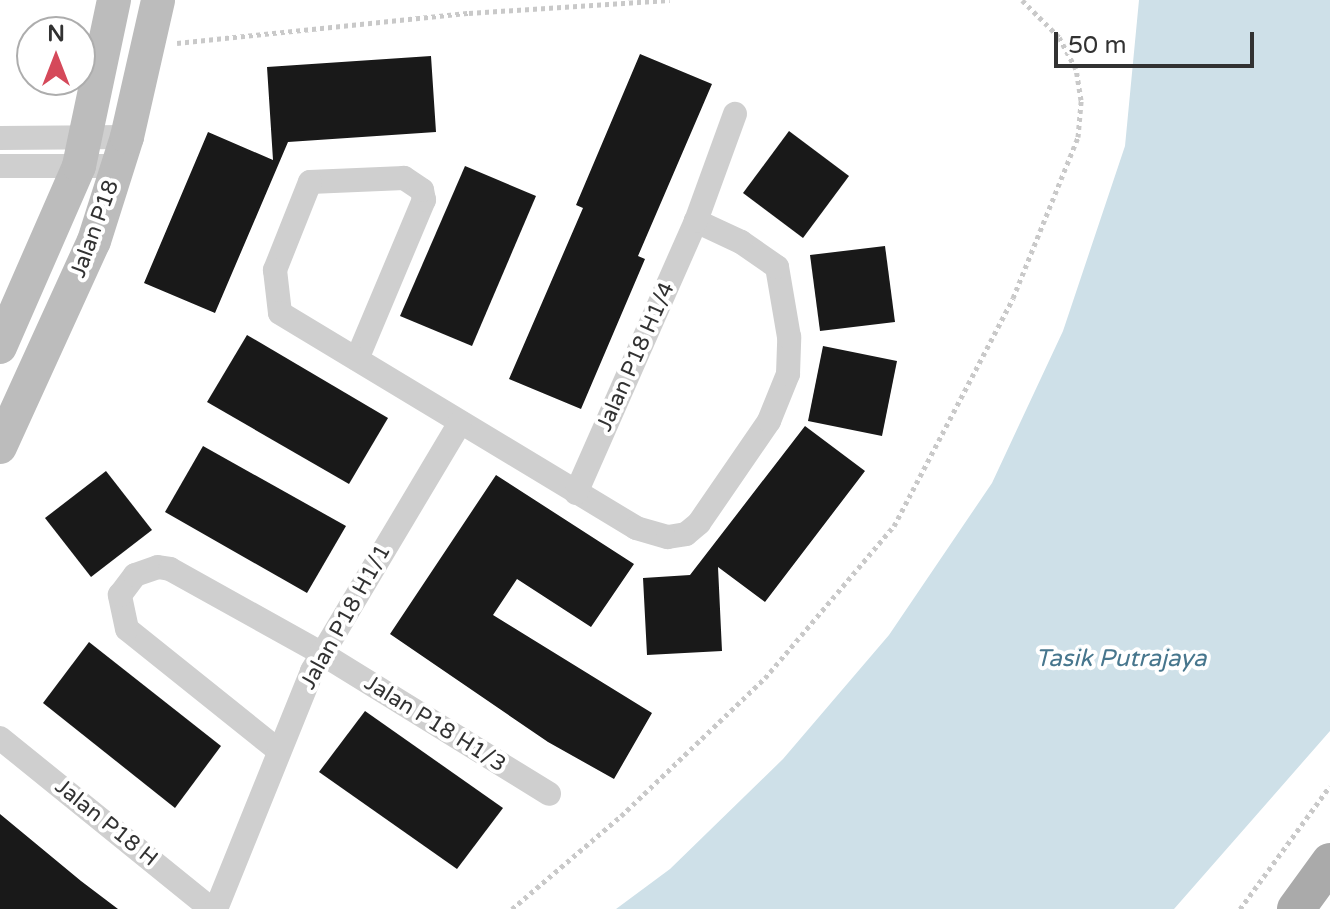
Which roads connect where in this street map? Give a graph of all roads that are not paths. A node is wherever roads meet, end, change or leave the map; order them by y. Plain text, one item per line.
1 (114, 0) edge
2 (158, 0) edge
3 (735, 114) dead end
4 (0, 138) edge
5 (83, 150) junction
6 (122, 152) junction
7 (0, 166) edge
8 (696, 221) junction
9 (0, 347) edge
10 (357, 359) junction
11 (460, 423) junction
12 (0, 447) edge
13 (576, 493) junction
14 (321, 653) junction
15 (0, 738) edge
16 (278, 750) junction
17 (549, 794) dead end
18 (1330, 862) edge
19 (214, 909) edge
20 (1296, 909) edge

1 - 5 street, Jalan P18
2 - 6 street, Jalan P18
3 - 8 street, Jalan P18 H1/4
4 - 5 street
5 - 6 street
5 - 7 street
5 - 9 street, Jalan P18
6 - 12 street, Jalan P18
8 - 13 street, Jalan P18 H1/4
8 - 13 street
10 - 10 street
10 - 11 street
11 - 13 street
11 - 14 street, Jalan P18 H1/1
14 - 16 street, Jalan P18 H1/1
14 - 16 street, Jalan P18 H1/3
14 - 17 street, Jalan P18 H1/3
15 - 19 street, Jalan P18 H
16 - 19 street, Jalan P18 H1/1
18 - 20 main road

